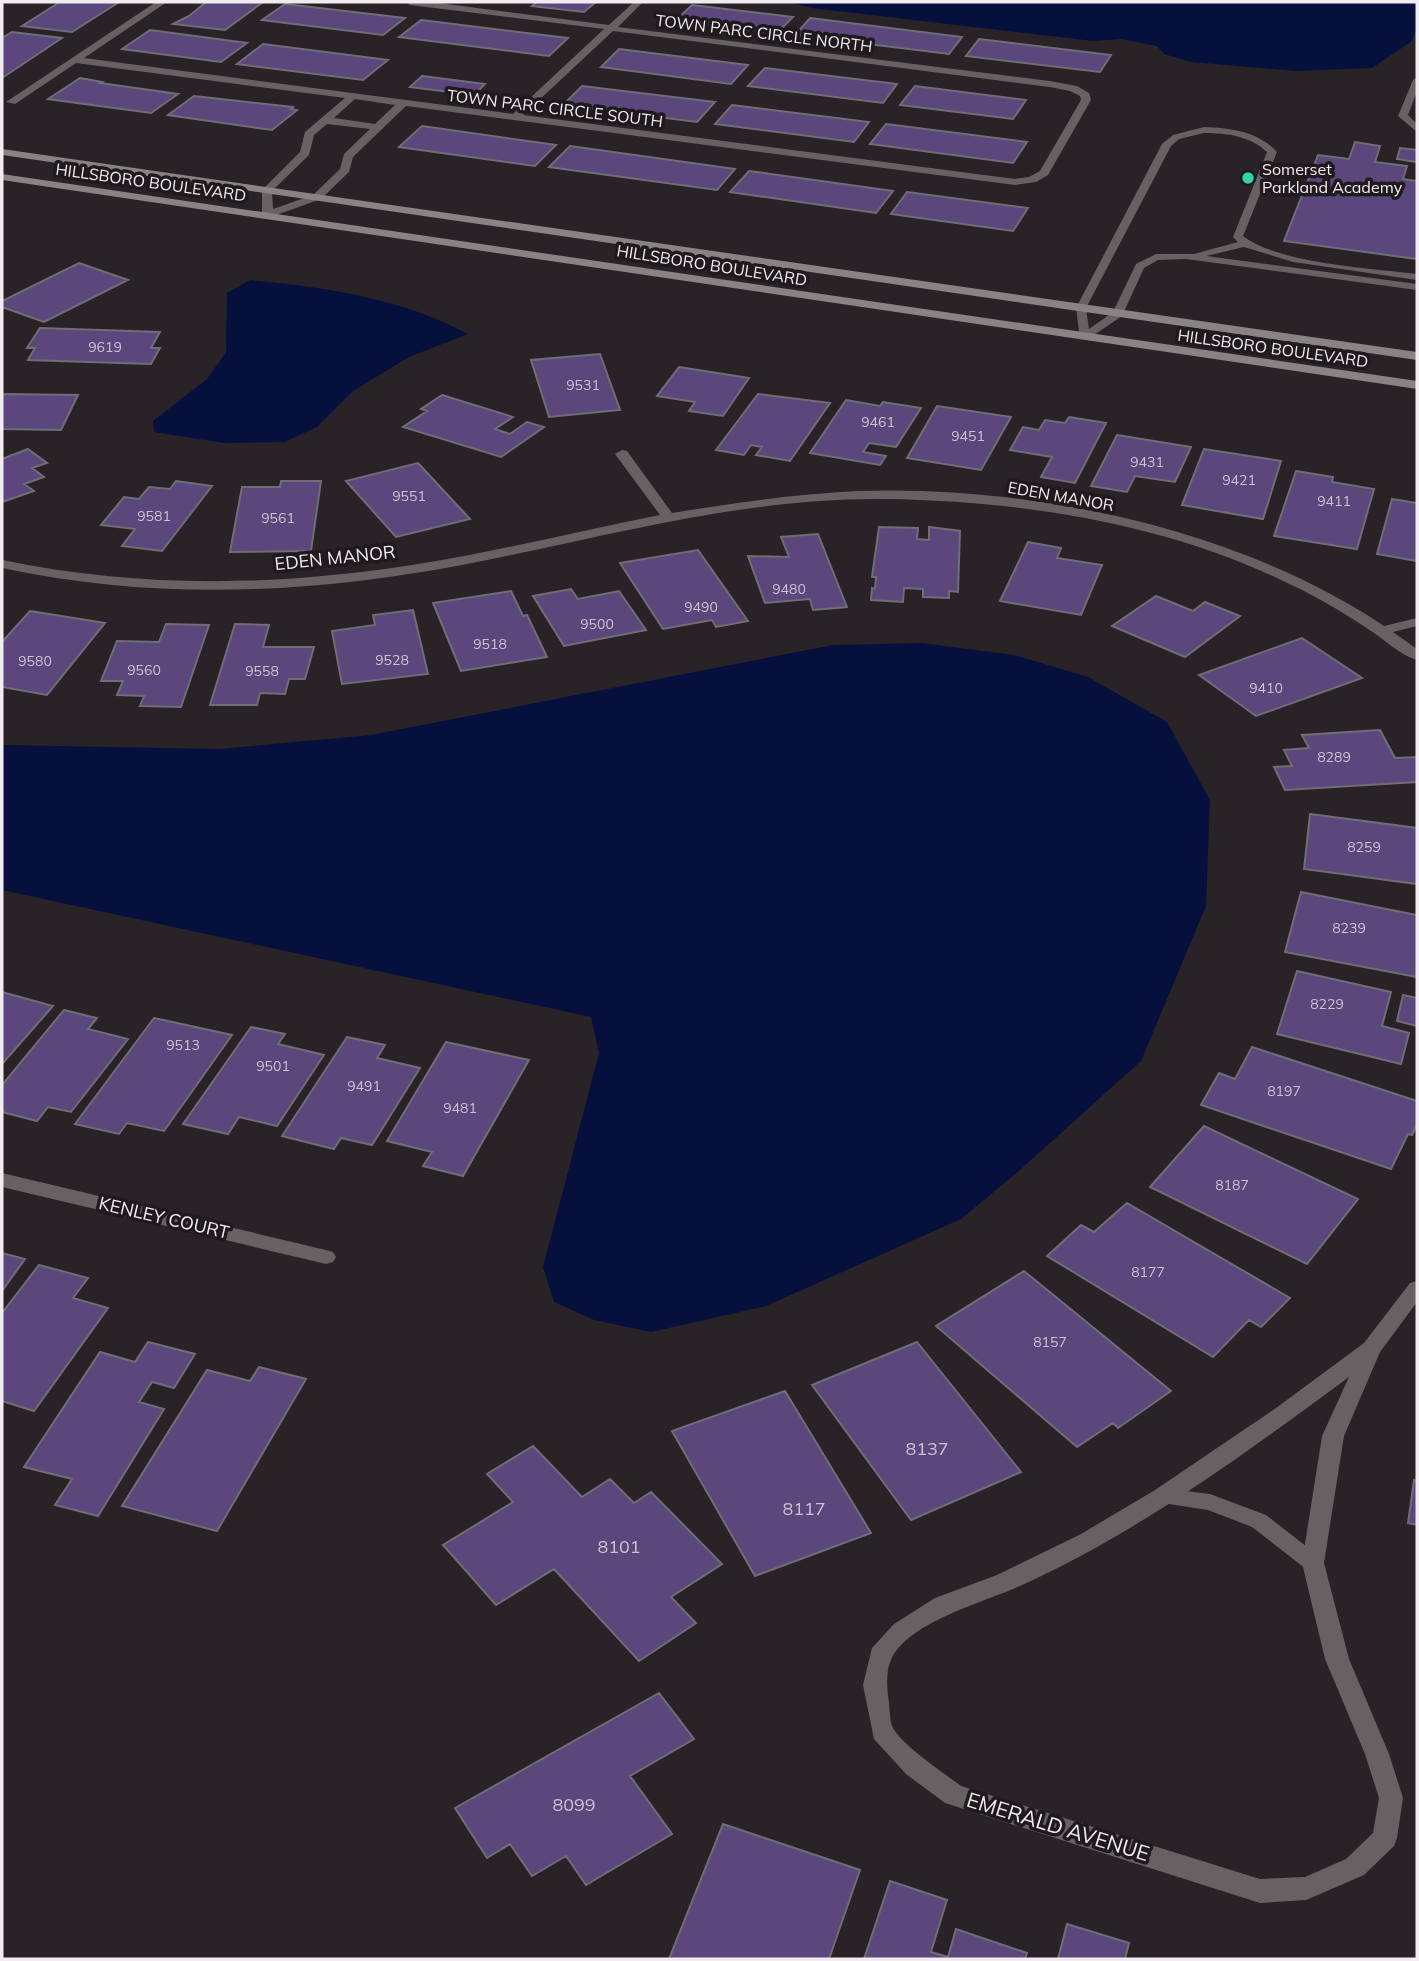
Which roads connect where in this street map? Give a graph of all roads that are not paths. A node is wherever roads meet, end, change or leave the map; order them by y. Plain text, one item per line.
1 (162, 2) edge
2 (410, 2) edge
3 (639, 2) edge
4 (611, 28) junction
5 (74, 60) junction
6 (1417, 80) edge
7 (352, 97) junction
8 (11, 102) dead end
9 (402, 104) junction
10 (514, 118) junction
11 (324, 121) junction
12 (375, 127) junction
13 (1417, 129) edge
14 (2, 152) edge
15 (2, 177) edge
16 (1032, 180) joint
17 (267, 190) junction
18 (317, 197) junction
19 (268, 215) junction
20 (1243, 244) junction
21 (1186, 256) junction
22 (1417, 277) edge
23 (1417, 287) edge
24 (1081, 308) junction
25 (1118, 314) junction
26 (1084, 337) junction
27 (1417, 356) edge
28 (1417, 385) edge
29 (622, 454) dead end
30 (669, 518) junction
31 (2, 564) edge
32 (1417, 622) edge
33 (1382, 631) junction
34 (1417, 656) edge
35 (2, 1180) edge
36 (326, 1257) dead end
37 (1417, 1288) edge
38 (1371, 1349) junction
39 (1163, 1496) junction
40 (1313, 1563) junction

1 - 5 street
2 - 4 street, TOWN PARC CIRCLE NORTH
3 - 4 street
4 - 10 street
4 - 16 street, TOWN PARC CIRCLE NORTH
5 - 7 street, TOWN PARC CIRCLE SOUTH
5 - 8 street
6 - 13 lane
7 - 9 street, TOWN PARC CIRCLE SOUTH
7 - 11 street
9 - 10 street, TOWN PARC CIRCLE SOUTH
9 - 12 street
10 - 16 street, TOWN PARC CIRCLE SOUTH
11 - 12 street
11 - 17 street
12 - 18 street
14 - 17 street, HILLSBORO BOULEVARD
15 - 19 street, HILLSBORO BOULEVARD
17 - 18 street, HILLSBORO BOULEVARD
17 - 19 street
18 - 19 street
18 - 24 street, HILLSBORO BOULEVARD
19 - 26 street, HILLSBORO BOULEVARD
20 - 21 lane
20 - 22 lane
20 - 24 lane
21 - 23 lane
21 - 25 lane
24 - 25 street, HILLSBORO BOULEVARD
24 - 26 lane
25 - 26 lane
25 - 27 street, HILLSBORO BOULEVARD
26 - 28 street, HILLSBORO BOULEVARD
29 - 30 street
30 - 31 street, EDEN MANOR
30 - 33 street, EDEN MANOR
32 - 33 street
33 - 34 street, EDEN MANOR
35 - 36 street, KENLEY COURT
37 - 38 street, EMERALD AVENUE
38 - 39 street, EMERALD AVENUE
38 - 40 street, EMERALD AVENUE
39 - 40 lane
39 - 40 street, EMERALD AVENUE

